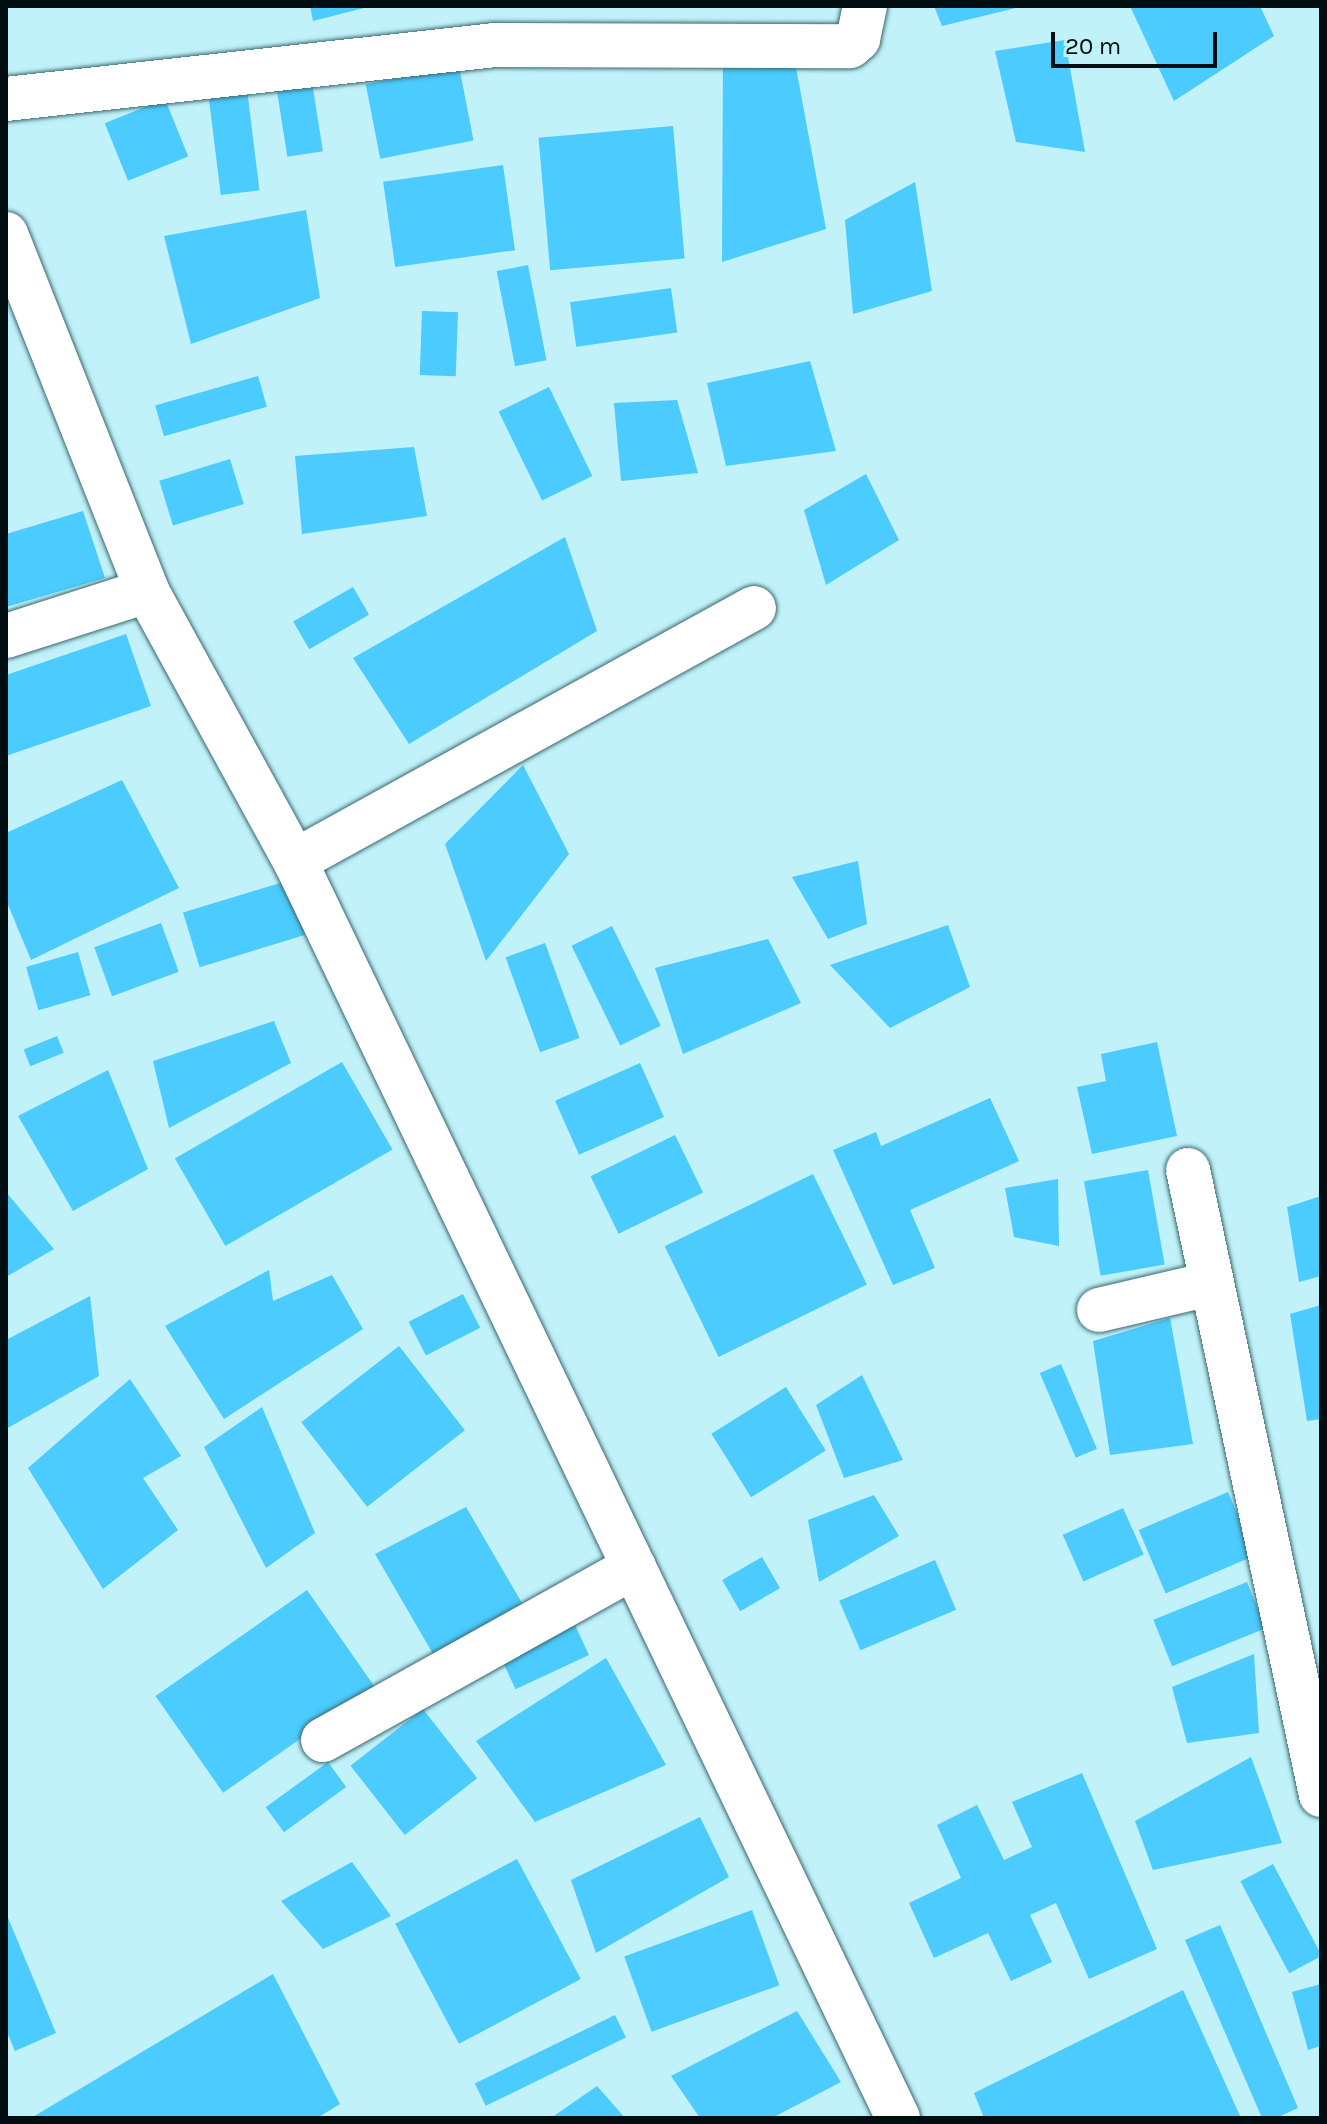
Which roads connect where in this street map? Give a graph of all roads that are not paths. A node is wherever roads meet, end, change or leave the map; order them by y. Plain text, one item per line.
1 (865, 6) edge
2 (6, 99) edge
3 (6, 234) edge
4 (147, 591) junction
5 (754, 608) dead end
6 (6, 636) edge
7 (295, 861) junction
8 (1188, 1170) dead end
9 (1210, 1284) junction
10 (1099, 1310) dead end
11 (634, 1567) junction
12 (323, 1740) dead end
13 (1321, 1795) edge
14 (898, 2118) edge

1 - 2 street
3 - 4 street
4 - 6 street
4 - 7 street
5 - 7 street
7 - 11 street
8 - 9 street
9 - 10 street
9 - 13 street
11 - 12 street
11 - 14 street

